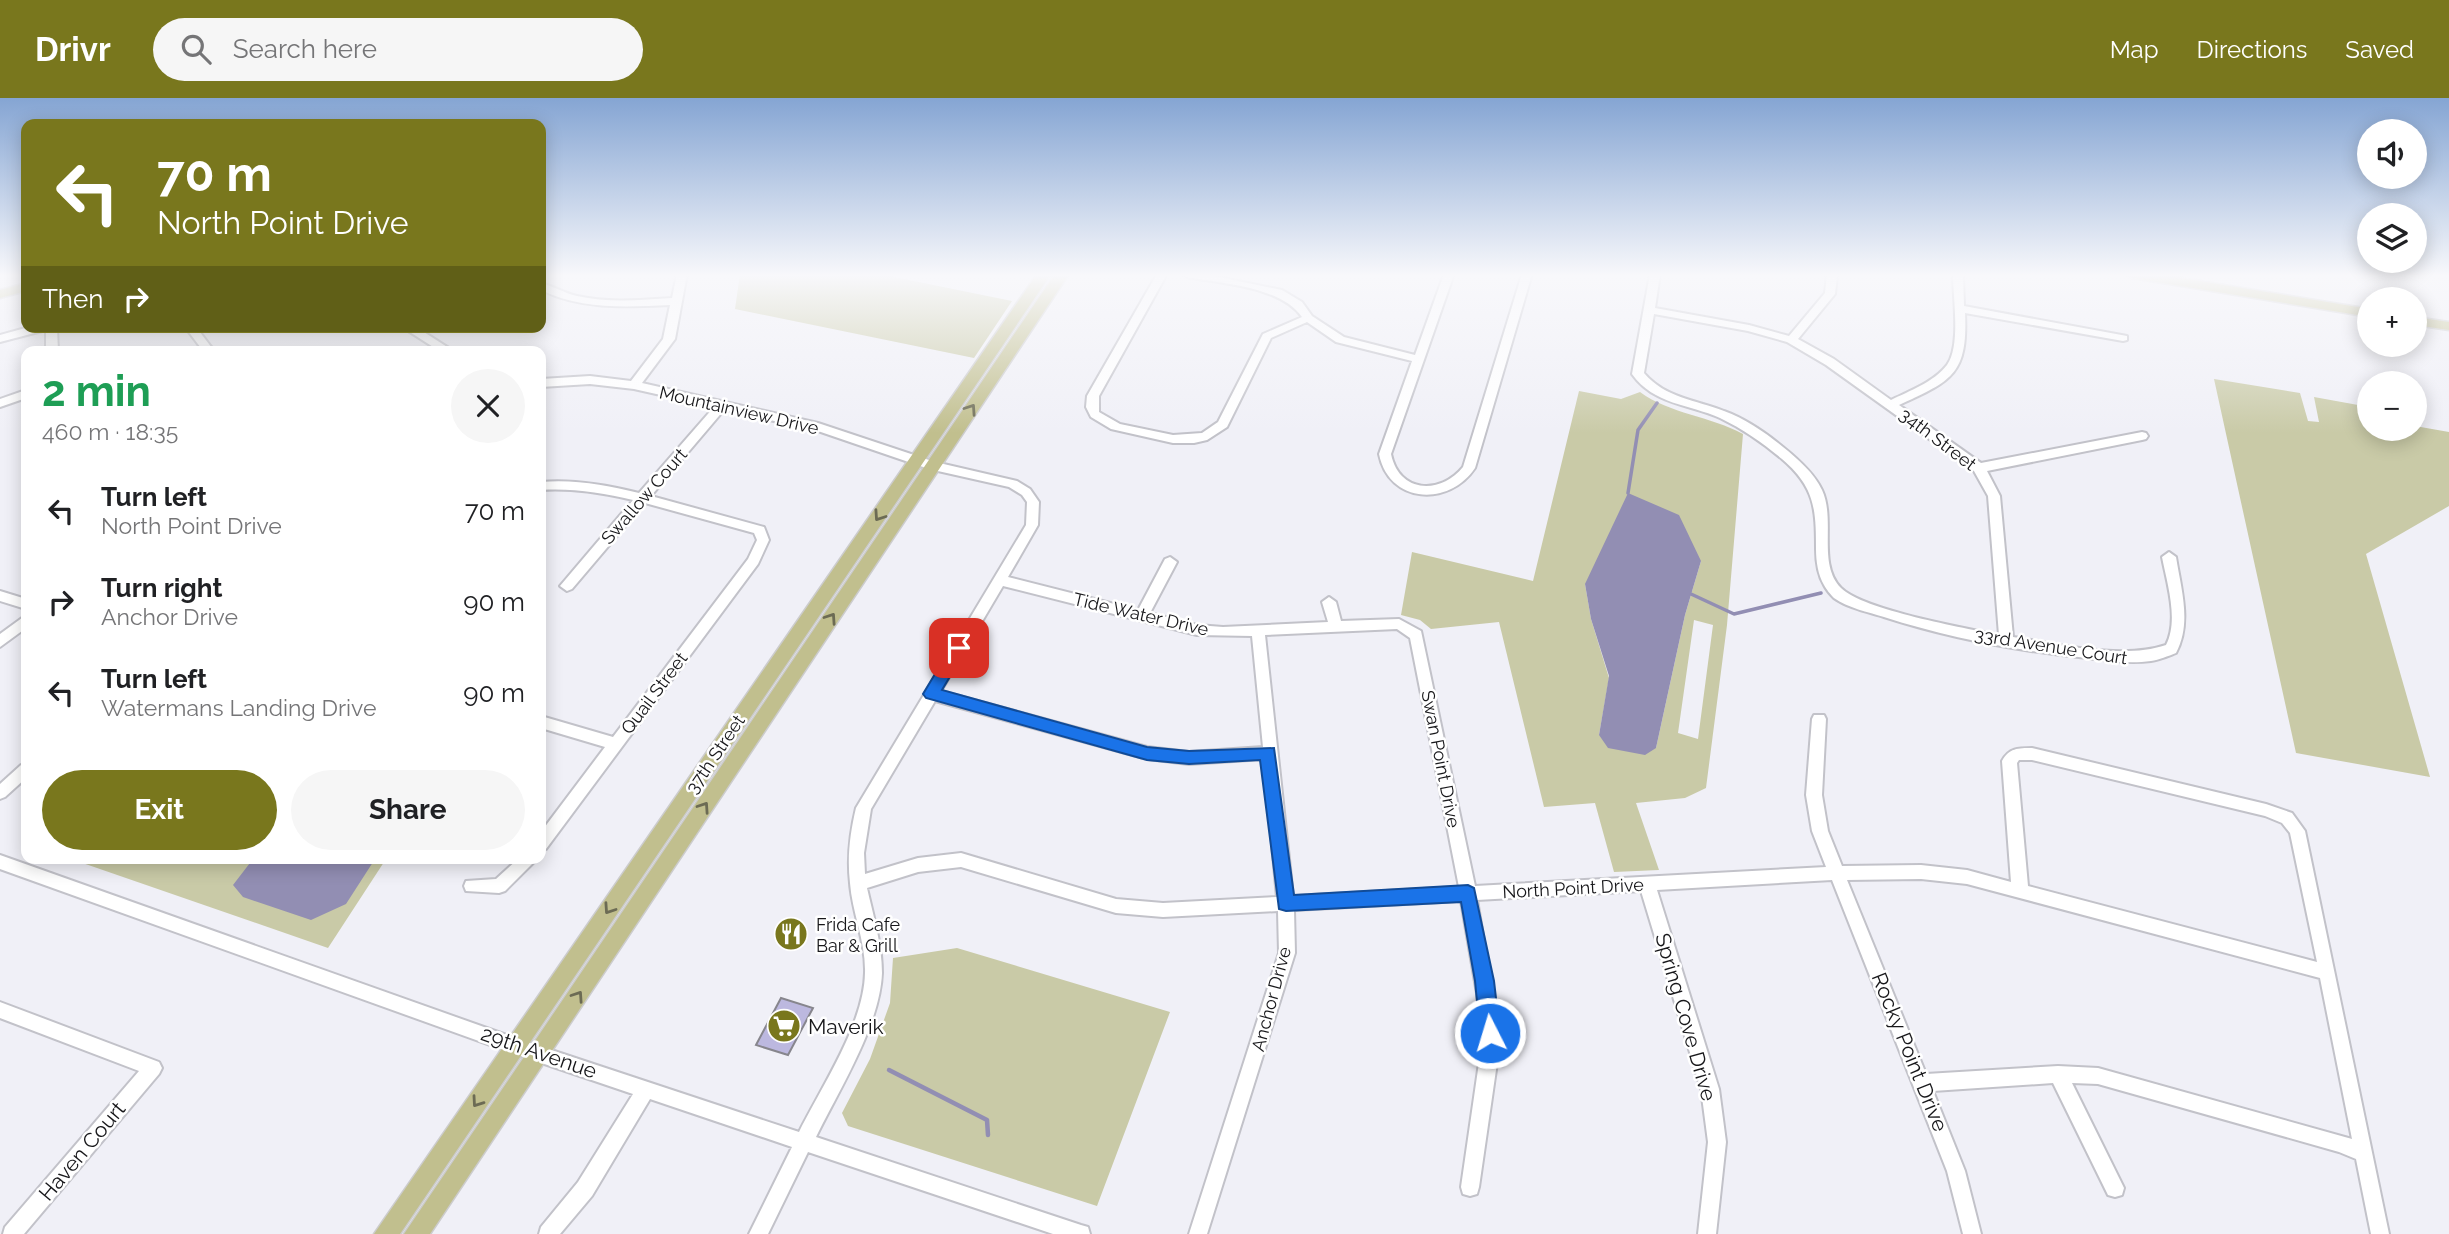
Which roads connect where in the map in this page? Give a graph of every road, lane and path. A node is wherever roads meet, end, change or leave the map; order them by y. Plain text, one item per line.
1 (670, 327) edge
2 (1011, 327) edge
3 (1024, 327) edge
4 (1132, 327) edge
5 (1287, 327) edge
6 (1322, 327) edge
7 (1430, 327) edge
8 (1511, 327) edge
9 (1645, 327) edge
10 (1743, 327) edge
11 (1802, 327) edge
12 (1958, 327) edge
13 (2063, 327) edge
14 (23, 333) edge
15 (417, 333) edge
16 (2123, 338) dead end
17 (0, 339) edge
18 (1791, 340) junction
19 (440, 346) edge
20 (1418, 359) junction
21 (546, 383) edge
22 (634, 385) junction
23 (21, 396) edge
24 (0, 403) edge
25 (1891, 404) junction
26 (721, 406) junction
27 (2142, 436) dead end
28 (925, 463) junction
29 (1979, 468) junction
30 (546, 485) edge
31 (640, 500) junction
32 (2169, 557) dead end
33 (1170, 562) dead end
34 (999, 580) junction
35 (567, 586) dead end
36 (0, 596) edge
37 (21, 602) edge
38 (1329, 602) dead end
39 (1141, 617) junction
40 (21, 624) edge
41 (1336, 626) junction
42 (1409, 628) joint
43 (1258, 630) junction
44 (2006, 641) junction
45 (0, 642) edge
46 (931, 694) junction
47 (1819, 719) dead end
48 (546, 723) edge
49 (615, 744) junction
50 (1268, 753) junction
51 (21, 774) edge
52 (0, 793) edge
53 (546, 837) edge
54 (0, 862) edge
55 (523, 864) edge
56 (1838, 873) junction
57 (857, 884) junction
58 (1647, 884) junction
59 (472, 886) dead end
60 (2020, 890) junction
61 (1468, 893) junction
62 (1286, 903) junction
63 (2327, 972) junction
64 (0, 1010) edge
65 (515, 1046) junction
66 (540, 1053) junction
67 (2058, 1074) junction
68 (1923, 1083) junction
69 (646, 1088) junction
70 (804, 1141) junction
71 (2365, 1154) junction
72 (1470, 1187) dead end
73 (2115, 1188) dead end
74 (12, 1234) edge
75 (386, 1234) edge
76 (416, 1234) edge
77 (548, 1234) edge
78 (758, 1234) edge
79 (1081, 1234) edge
80 (1198, 1234) edge
81 (1707, 1234) edge
82 (1972, 1234) edge
83 (2380, 1234) edge

1 - 22 street
2 - 28 main road, 37th Street
28 -> 3 main road, 37th Street
4 - 5 street
6 - 20 street
7 - 20 street
8 - 20 street
9 - 44 street, 33rd Avenue Court
10 - 18 street
11 - 18 street
12 - 25 street, 34th Street
13 - 16 street
14 - 17 street
15 - 19 street
18 - 25 street
21 - 22 street, Mountainview Drive
22 - 26 street, Mountainview Drive
23 - 24 street
25 - 29 street, 34th Street
26 - 28 street, Mountainview Drive
26 - 31 street, Swallow Court
27 - 29 street
28 - 34 street, Mountainview Drive
28 -> 65 main road, 37th Street
66 -> 28 main road, 37th Street
29 - 44 street, 34th Street
30 - 31 street
31 - 35 street, Swallow Court
31 - 49 street, Quail Street
32 - 44 street, 33rd Avenue Court
33 - 39 street
34 - 39 street, Tide Water Drive
34 - 46 street
36 - 37 street
38 - 41 street
39 - 43 street, Tide Water Drive
40 - 45 street
41 - 42 street, Tide Water Drive
41 - 43 street, Tide Water Drive
42 - 61 street, Swan Point Drive
43 - 50 street, Anchor Drive
46 - 50 street
46 - 57 street
47 - 56 street, Rocky Point Drive
48 - 49 street
49 - 53 street, Quail Street
50 - 62 street, Anchor Drive
51 - 52 street
54 - 65 street, 29th Avenue
55 - 59 street
56 - 58 street, North Point Drive
56 - 60 street, North Point Drive
56 - 68 street, Rocky Point Drive
57 - 62 street, North Point Drive
57 - 70 street
58 - 61 street, North Point Drive
58 - 81 street, Spring Cove Drive
60 - 63 street, North Point Drive
60 - 63 street
61 - 62 street, North Point Drive
61 - 72 street, Swan Point Drive
62 - 80 street, Anchor Drive
63 - 71 street
64 - 74 street, Haven Court
65 - 66 street, 29th Avenue
65 -> 75 main road, 37th Street
66 - 69 street, 29th Avenue
66 - 76 main road, 37th Street
67 - 68 street
67 - 71 street
67 - 73 street
68 - 82 street, Rocky Point Drive
69 - 70 street, 29th Avenue
69 - 77 street
70 - 78 street
70 - 79 street, 29th Avenue
71 - 83 street

